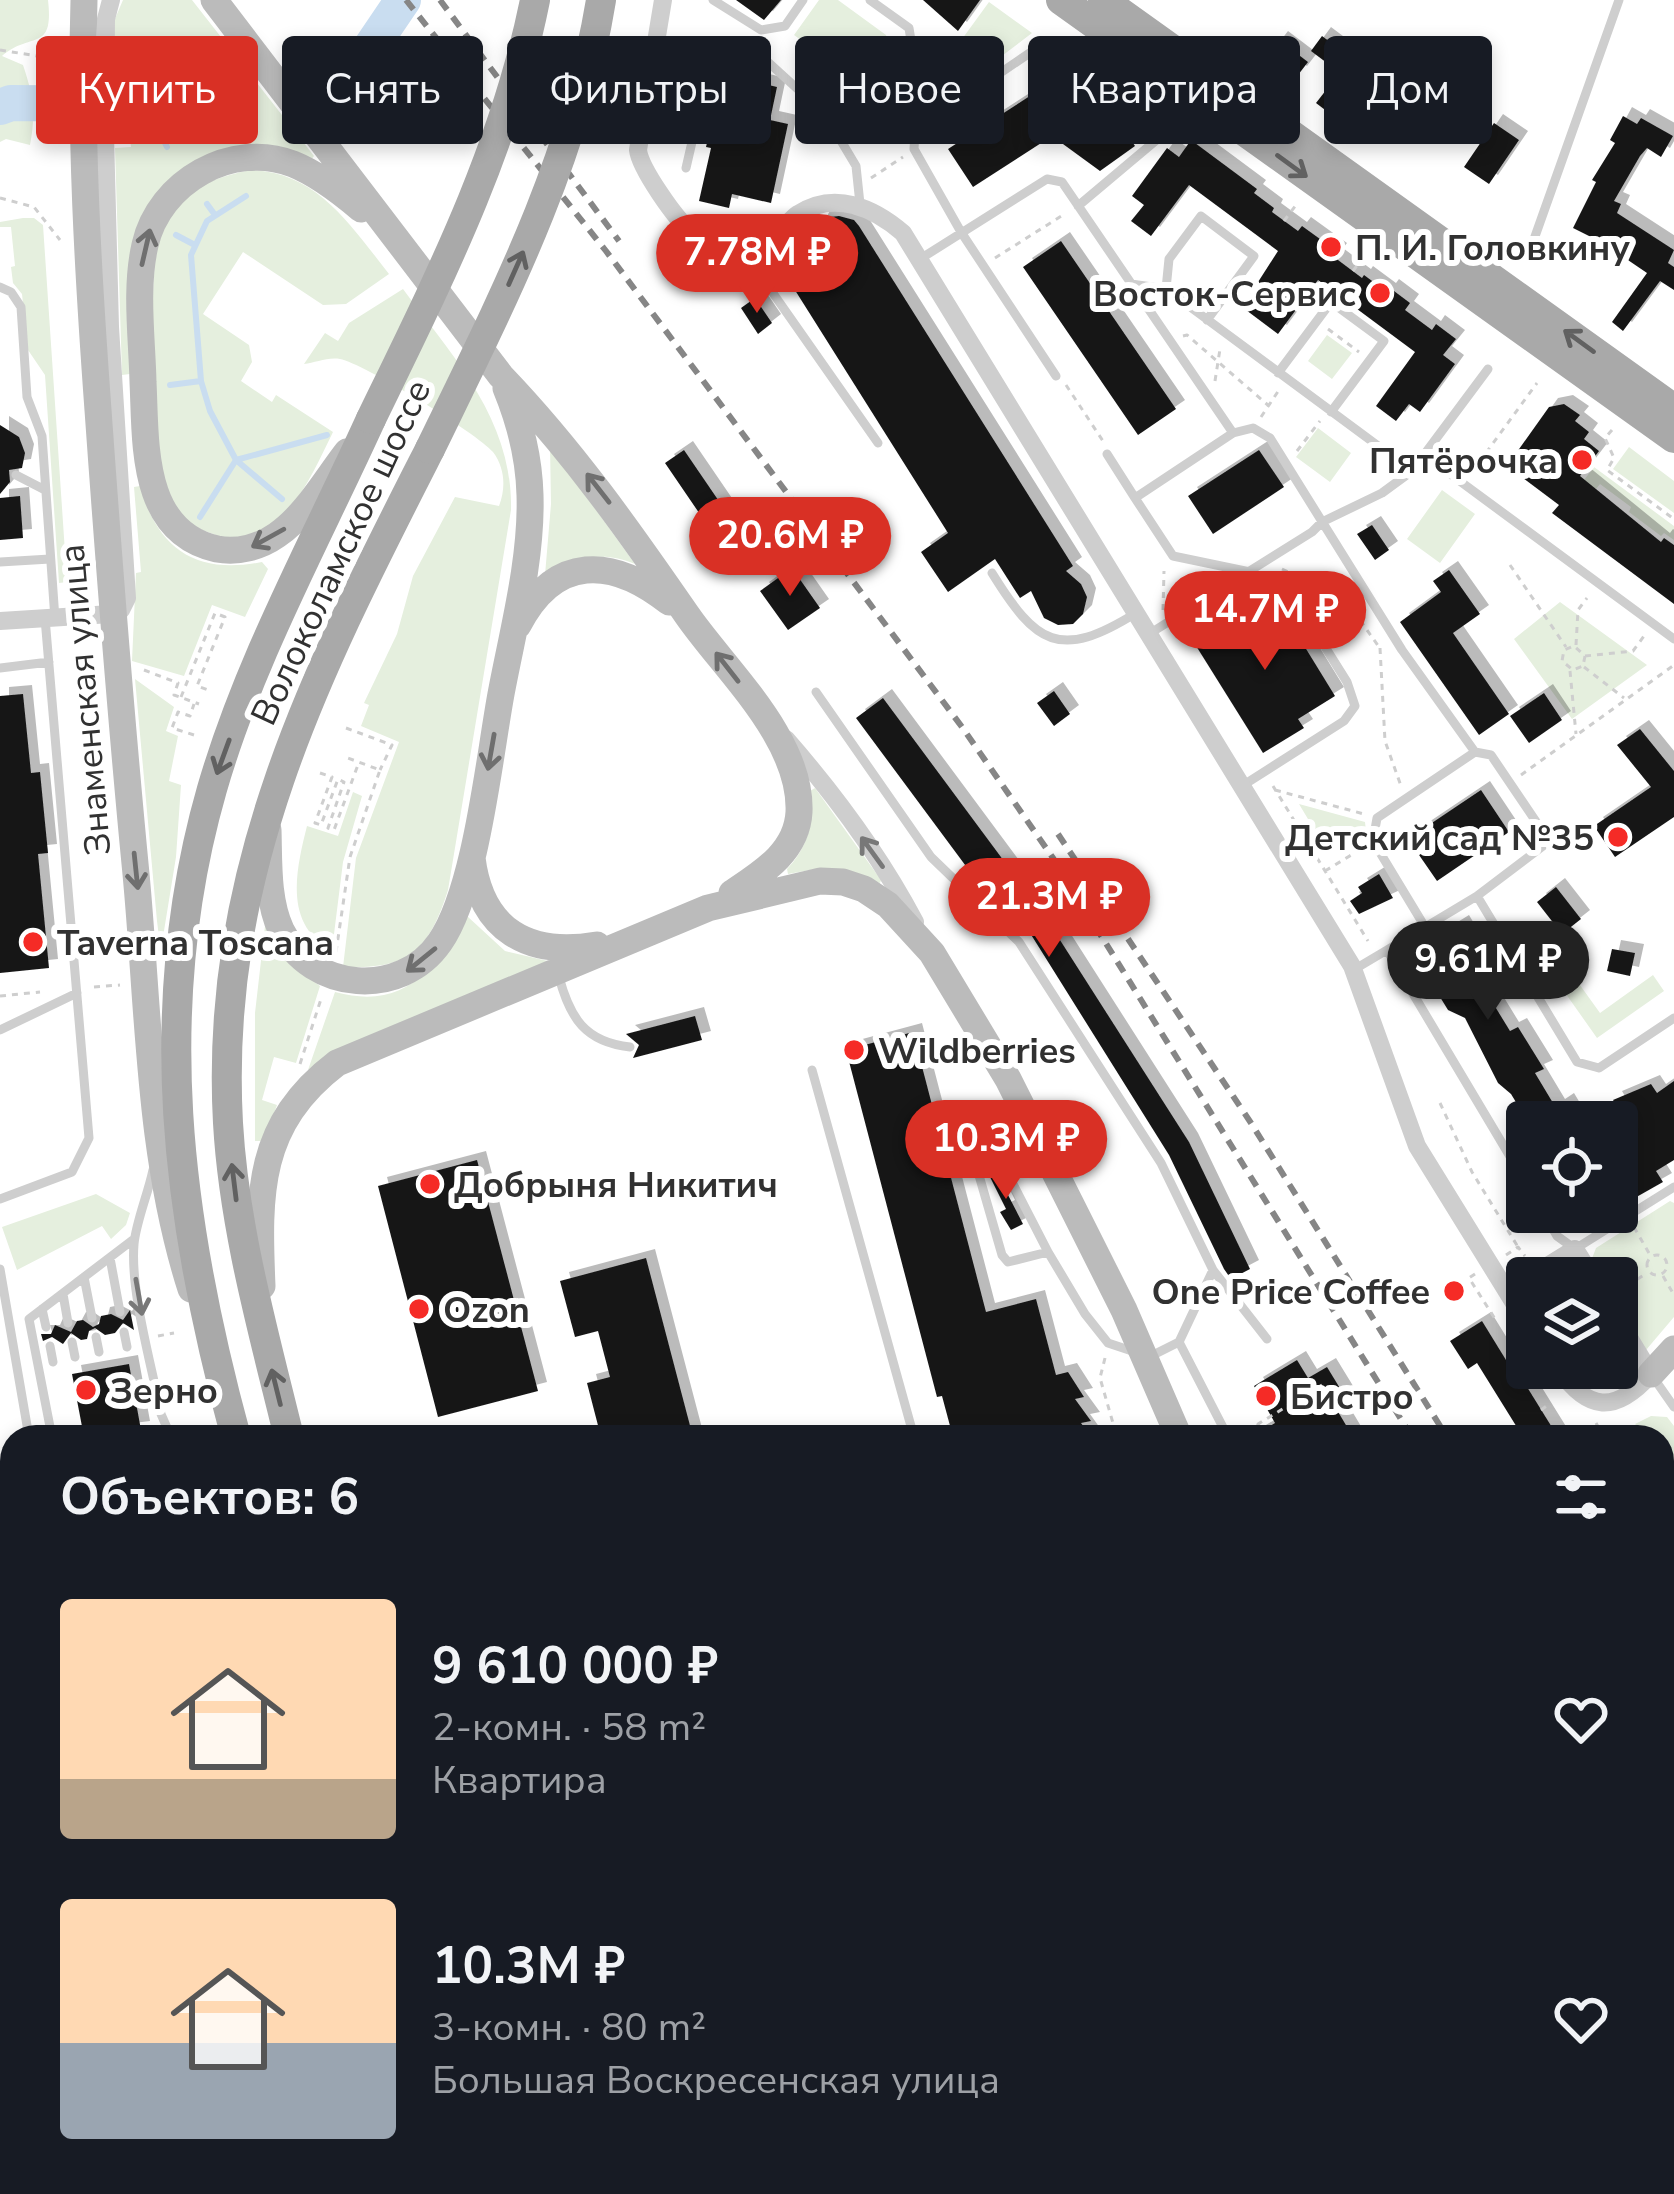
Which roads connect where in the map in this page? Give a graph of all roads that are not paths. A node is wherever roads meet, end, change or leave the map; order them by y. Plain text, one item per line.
1 (74, 0) edge
2 (84, 0) edge
3 (111, 0) edge
4 (535, 0) edge
5 (601, 0) edge
6 (663, 0) edge
7 (713, 0) edge
8 (803, 0) edge
9 (870, 0) edge
10 (1061, 0) edge
11 (1103, 0) edge
12 (1618, 0) edge
13 (214, 2) edge
14 (78, 36) edge
15 (82, 36) edge
16 (96, 36) edge
17 (656, 36) edge
18 (910, 36) edge
19 (1111, 36) edge
20 (1028, 54) edge
21 (771, 65) edge
22 (94, 144) edge
23 (640, 144) edge
24 (691, 144) edge
25 (1152, 144) edge
26 (1262, 144) edge
27 (686, 168) dead end
28 (860, 195) junction
29 (1078, 206) junction
30 (961, 232) junction
31 (394, 236) junction
32 (742, 249) junction
33 (920, 259) junction
34 (1527, 259) dead end
35 (1131, 284) junction
36 (0, 287) edge
37 (1166, 289) junction
38 (1207, 320) junction
39 (1488, 369) dead end
40 (501, 376) junction
41 (1056, 376) road end
42 (1283, 376) junction
43 (1674, 409) edge
44 (1330, 411) junction
45 (371, 419) junction
46 (1234, 433) junction
47 (1674, 438) edge
48 (878, 443) dead end
49 (1107, 454) road end
50 (1412, 471) junction
51 (16, 475) dead end
52 (46, 490) junction
53 (1136, 498) junction
54 (1322, 522) junction
55 (50, 559) junction
56 (0, 562) edge
57 (1250, 572) junction
58 (992, 573) dead end
59 (1293, 596) dead end
60 (1136, 613) junction
61 (111, 614) junction
62 (50, 618) junction
63 (689, 618) junction
64 (0, 621) edge
65 (1156, 630) junction
66 (1674, 638) edge
67 (510, 645) junction
68 (49, 662) junction
69 (0, 668) edge
70 (816, 692) dead end
71 (765, 716) junction
72 (1475, 752) junction
73 (1242, 786) junction
74 (268, 808) junction
75 (472, 858) junction
76 (1477, 896) junction
77 (708, 908) junction
78 (1425, 927) junction
79 (631, 939) junction
80 (1387, 950) junction
81 (932, 953) junction
82 (1354, 969) junction
83 (557, 972) junction
84 (77, 993) junction
85 (1672, 1023) edge
86 (0, 1030) edge
87 (630, 1047) dead end
88 (812, 1070) dead end
89 (158, 1142) junction
90 (1506, 1149) edge
91 (1674, 1187) edge
92 (0, 1199) edge
93 (1556, 1233) edge
94 (134, 1239) junction
95 (1575, 1249) junction
96 (1048, 1252) junction
97 (1562, 1257) edge
98 (1580, 1257) edge
99 (110, 1258) junction
100 (0, 1269) edge
101 (1213, 1270) junction
102 (85, 1277) junction
103 (1506, 1292) edge
104 (63, 1294) junction
105 (42, 1309) junction
106 (120, 1312) dead end
107 (92, 1318) dead end
108 (68, 1323) dead end
109 (46, 1327) dead end
110 (124, 1332) dead end
111 (96, 1337) dead end
112 (264, 1338) junction
113 (1267, 1339) dead end
114 (72, 1342) dead end
115 (1179, 1342) junction
116 (50, 1346) dead end
117 (127, 1347) dead end
118 (1674, 1349) edge
119 (99, 1352) dead end
120 (1638, 1353) edge
121 (1144, 1355) junction
122 (75, 1357) dead end
123 (52, 1362) dead end
124 (1651, 1375) junction
125 (222, 1384) junction
126 (1638, 1387) edge
127 (1576, 1389) edge
128 (1636, 1389) edge
129 (1674, 1407) edge
130 (27, 1425) edge
131 (50, 1425) edge
132 (166, 1425) edge
133 (233, 1425) edge
134 (286, 1425) edge
135 (911, 1425) edge
136 (1174, 1425) edge
137 (1222, 1425) edge

1 - 14 main road
2 - 15 main road, Знаменская улица
3 - 16 street
4 - 45 main road, Волоколамское шоссе, bridge
74 -> 5 main road, Волоколамское шоссе, bridge
6 - 17 street
7 - 8 lane
9 - 18 lane
10 - 19 main road
43 -> 11 main road
12 - 34 lane
13 - 31 main road
20 - 30 lane
21 - 28 lane
22 - 61 main road, Знаменская улица
23 - 32 street
24 - 27 lane
25 - 29 lane
26 -> 47 main road
28 - 32 street
28 - 33 street
29 - 30 lane
29 - 35 lane
30 - 33 lane
30 - 41 lane
31 - 40 main road
45 -> 31 main road
32 - 48 lane
33 - 60 street
35 - 37 lane
35 - 46 lane
36 - 52 lane
37 - 38 lane
37 - 38 lane
38 - 42 lane
39 - 50 lane
63 -> 40 main road
40 - 67 main road
42 - 44 lane
42 - 44 lane
44 - 50 lane
45 -> 125 main road, Волоколамское шоссе
46 - 53 lane
46 - 54 lane
49 - 53 lane
50 - 54 lane
50 - 66 lane
51 - 52 lane
52 - 55 lane
53 - 57 lane
54 - 57 lane
54 - 72 lane
55 - 56 lane
55 - 62 lane
57 - 65 lane
58 - 60 lane
59 - 73 lane
60 - 65 street
61 - 62 street
61 -> 89 main road, Знаменская улица
62 - 64 street
62 - 68 lane
63 - 67 main road
71 -> 63 main road
65 - 73 street
67 -> 75 main road
68 - 69 lane
68 - 84 lane
70 - 101 lane
71 - 77 main road
81 -> 71 street
72 - 76 lane
72 - 78 lane
73 - 82 street
75 -> 74 main road
112 -> 74 main road, Волоколамское шоссе
75 - 79 main road
76 - 78 lane
76 - 85 lane
77 - 79 main road
77 - 81 main road
78 - 80 lane
79 - 83 main road
80 - 82 lane
80 - 90 lane
81 - 121 main road
82 - 103 street
83 - 87 lane
83 - 112 main road
84 - 86 lane
84 - 92 lane
88 - 135 lane
89 - 94 lane
89 - 125 main road, Знаменская улица
91 - 95 lane
93 - 95 lane
94 - 99 lane
94 -> 132 lane
95 - 97 street
95 - 98 street
96 - 96 lane
96 - 121 lane
99 - 102 lane
99 - 106 lane
100 - 130 lane
101 - 113 lane
101 - 115 lane
102 - 104 lane
102 - 107 lane
104 - 105 lane
104 - 108 lane
105 - 109 lane
105 - 131 lane
110 - 117 lane
111 - 119 lane
134 -> 112 main road, Волоколамское шоссе
114 - 122 lane
115 - 121 lane
115 - 137 lane
116 - 123 lane
118 - 124 main road
120 - 124 street
121 - 136 main road
124 - 126 street
124 - 129 lane
125 - 133 main road, Волоколамское шоссе
127 - 128 street

